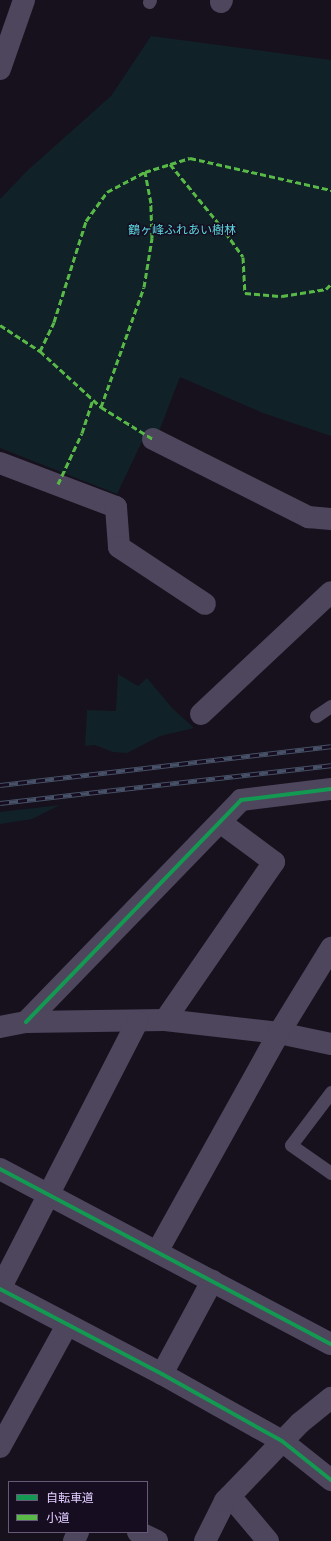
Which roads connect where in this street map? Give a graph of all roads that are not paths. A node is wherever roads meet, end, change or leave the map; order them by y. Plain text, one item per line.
1 (24, 0) edge
2 (6, 34) edge
3 (0, 69) edge
4 (152, 439) dead end
5 (0, 462) edge
6 (331, 519) edge
7 (331, 592) edge
8 (205, 604) dead end
9 (331, 706) edge
10 (201, 714) dead end
11 (316, 716) dead end
12 (331, 789) edge
13 (220, 822) junction
14 (331, 948) edge
15 (138, 1020) junction
16 (165, 1020) junction
17 (26, 1022) junction
18 (0, 1027) edge
19 (279, 1033) junction
20 (331, 1044) edge
21 (331, 1092) edge
22 (0, 1169) edge
23 (331, 1173) edge
24 (48, 1194) junction
25 (157, 1252) junction
26 (212, 1281) junction
27 (0, 1289) edge
28 (67, 1325) junction
29 (331, 1344) edge
30 (162, 1374) junction
31 (331, 1398) edge
32 (6, 1419) edge
33 (282, 1441) junction
34 (0, 1447) edge
35 (331, 1480) edge
36 (230, 1496) junction
37 (140, 1533) edge
38 (157, 1541) edge
39 (205, 1541) edge
40 (268, 1541) edge

1 - 2 street
2 - 3 street
4 - 6 street
5 - 8 street
7 - 10 street
9 - 11 lane
12 - 13 street
13 - 16 street
13 - 17 street
14 - 19 street
15 - 16 street
15 - 17 street
15 - 24 street
16 - 19 street
17 - 18 street
19 - 20 street
19 - 25 street
21 - 23 lane
22 - 24 street
24 - 25 street
24 - 27 street
25 - 26 street
26 - 29 street
26 - 30 street
27 - 28 street
28 - 30 street
28 - 32 street
30 - 33 street
31 - 33 street
32 - 34 street
33 - 35 street
33 - 36 street
36 - 39 street
36 - 40 street
37 - 38 street

